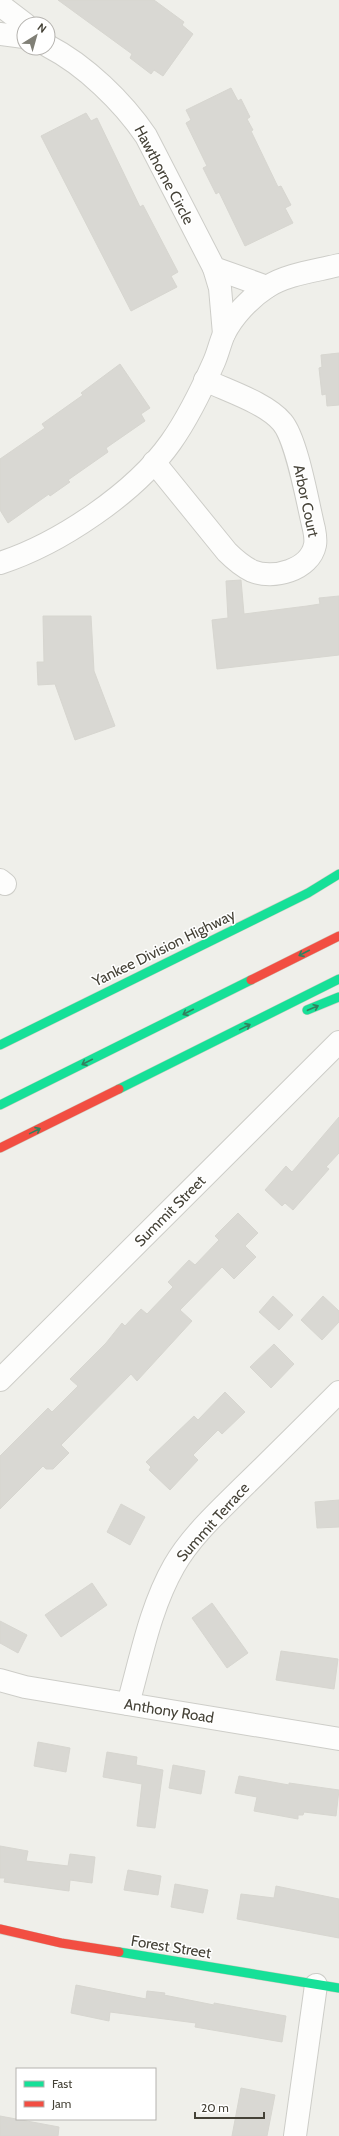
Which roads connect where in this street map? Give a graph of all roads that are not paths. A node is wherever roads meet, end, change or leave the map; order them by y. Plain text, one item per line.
1 (0, 5) edge
2 (16, 17) edge
3 (0, 34) edge
4 (16, 36) edge
5 (56, 50) edge
6 (339, 265) edge
7 (214, 268) junction
8 (267, 287) junction
9 (224, 334) junction
10 (205, 380) junction
11 (154, 462) junction
12 (0, 563) edge
13 (339, 874) edge
14 (339, 936) edge
15 (339, 979) edge
16 (339, 997) edge
17 (296, 1015) dead end
18 (253, 1033) dead end
19 (339, 1042) edge
20 (0, 1045) edge
21 (122, 1088) junction
22 (0, 1105) edge
23 (0, 1148) edge
24 (0, 1380) edge
25 (339, 1392) edge
26 (0, 1680) edge
27 (128, 1704) junction
28 (339, 1739) edge
29 (0, 1929) edge
30 (316, 1985) junction
31 (339, 1988) edge
32 (294, 2136) edge

1 - 2 street
3 - 4 street
5 - 7 street, Hawthorne Circle
6 - 8 street, Hawthorne Circle
7 - 8 street
7 - 9 street, Hawthorne Circle
8 - 9 street, Hawthorne Circle
9 - 10 street, Hawthorne Circle
10 - 11 street, Hawthorne Circle
10 - 11 street, Arbor Court
11 - 12 street, Hawthorne Circle
13 - 20 main road, Yankee Division Highway
14 -> 22 main road
21 -> 15 main road
17 -> 16 main road
18 - 21 main road
19 - 24 street, Summit Street
23 -> 21 main road
25 - 27 street, Summit Terrace
26 - 27 street, Anthony Road
27 - 28 street, Anthony Road
29 - 30 main road, Forest Street
30 - 31 main road, Forest Street
30 - 32 street

